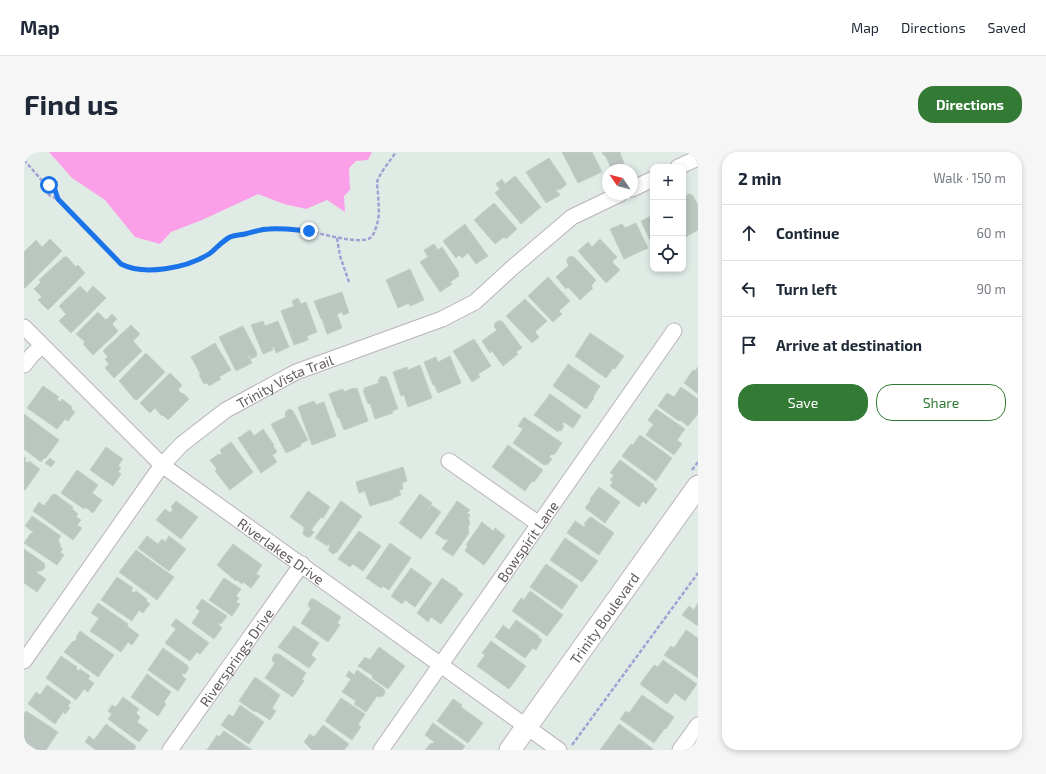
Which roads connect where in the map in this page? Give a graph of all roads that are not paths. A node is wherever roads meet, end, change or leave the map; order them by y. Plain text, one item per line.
1 (696, 152) edge
2 (698, 157) edge
3 (684, 164) edge
4 (650, 180) edge
5 (638, 186) edge
6 (607, 200) edge
7 (24, 327) edge
8 (674, 332) dead end
9 (42, 346) junction
10 (24, 365) edge
11 (449, 461) dead end
12 (162, 465) junction
13 (698, 486) edge
14 (539, 524) junction
15 (302, 564) junction
16 (24, 661) edge
17 (442, 665) junction
18 (698, 725) edge
19 (526, 726) junction
20 (170, 750) edge
21 (381, 750) edge
22 (510, 750) edge
23 (560, 750) edge
24 (680, 750) edge

1 - 2 street
2 - 3 street
4 - 5 street
6 - 12 street, Trinity Vista Trail
7 - 9 street, Riverlakes Drive
8 - 14 street, Bowspirit Lane
9 - 10 street
9 - 12 street, Riverlakes Drive
11 - 14 street
12 - 15 street, Riverlakes Drive
12 - 16 street, Trinity Vista Trail
13 - 19 main road, Trinity Boulevard
14 - 17 street, Bowspirit Lane
15 - 17 street, Riverlakes Drive
15 - 20 street, Riversprings Drive
17 - 19 street, Riverlakes Drive
17 - 21 street, Bowspirit Lane
18 - 24 street
19 - 22 main road, Trinity Boulevard
19 - 23 street, Riverlakes Drive

